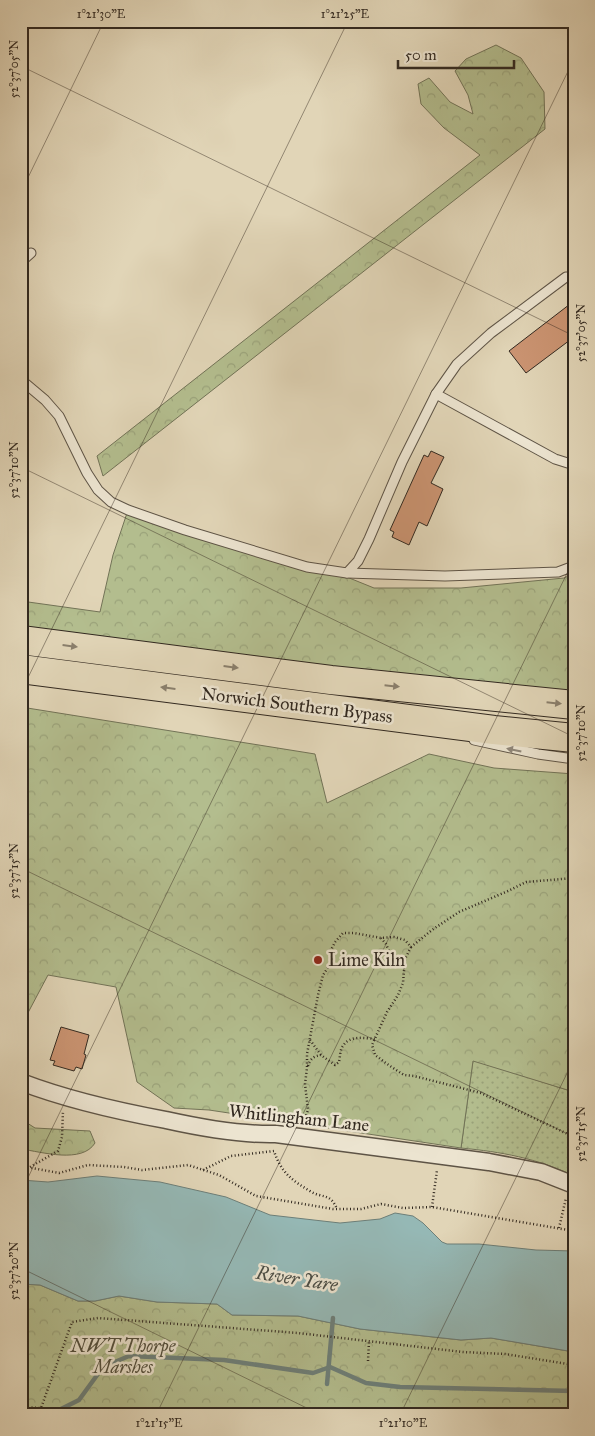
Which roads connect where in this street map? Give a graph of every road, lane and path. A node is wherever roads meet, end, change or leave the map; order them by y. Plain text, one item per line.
1 (31, 253) dead end
2 (21, 262) edge
3 (566, 277) dead end
4 (21, 382) edge
5 (436, 394) junction
6 (574, 465) edge
7 (574, 566) edge
8 (347, 573) junction
9 (21, 640) edge
10 (21, 669) edge
11 (574, 705) edge
12 (382, 716) junction
13 (574, 738) edge
14 (574, 758) edge
15 (574, 878) edge
16 (381, 938) junction
17 (411, 947) junction
18 (405, 969) junction
19 (375, 1039) junction
20 (310, 1040) junction
21 (321, 1055) junction
22 (307, 1068) junction
23 (21, 1082) edge
24 (63, 1097) junction
25 (300, 1137) junction
26 (574, 1137) edge
27 (438, 1156) junction
28 (21, 1166) edge
29 (29, 1168) junction
30 (204, 1170) junction
31 (574, 1185) edge
32 (432, 1207) junction
33 (337, 1210) junction
34 (574, 1231) edge
35 (370, 1342) junction
36 (368, 1361) dead end
37 (574, 1365) edge
38 (21, 1407) edge

1 - 2 lane
3 - 5 lane
4 - 8 lane
5 - 6 lane
5 - 8 lane
7 - 8 lane
9 -> 11 highway, Norwich Southern Bypass
12 -> 10 highway, Norwich Southern Bypass
12 - 13 highway, Norwich Southern Bypass
14 -> 12 lane
15 - 17 path
16 - 17 path
16 - 18 path
16 - 20 path
17 - 18 path
18 - 19 path
19 - 21 path
19 - 26 path
20 - 21 path
20 - 22 path
21 - 22 path
22 - 25 path
23 - 24 street, Whitlingham Lane
24 - 25 street, Whitlingham Lane
24 - 29 path
25 - 27 street, Whitlingham Lane
27 - 31 street, Whitlingham Lane
27 - 32 path
28 - 29 path
29 - 30 path
30 - 33 path
30 - 33 path
32 - 33 path
32 - 34 path
35 - 36 path
35 - 37 path
35 - 38 path

